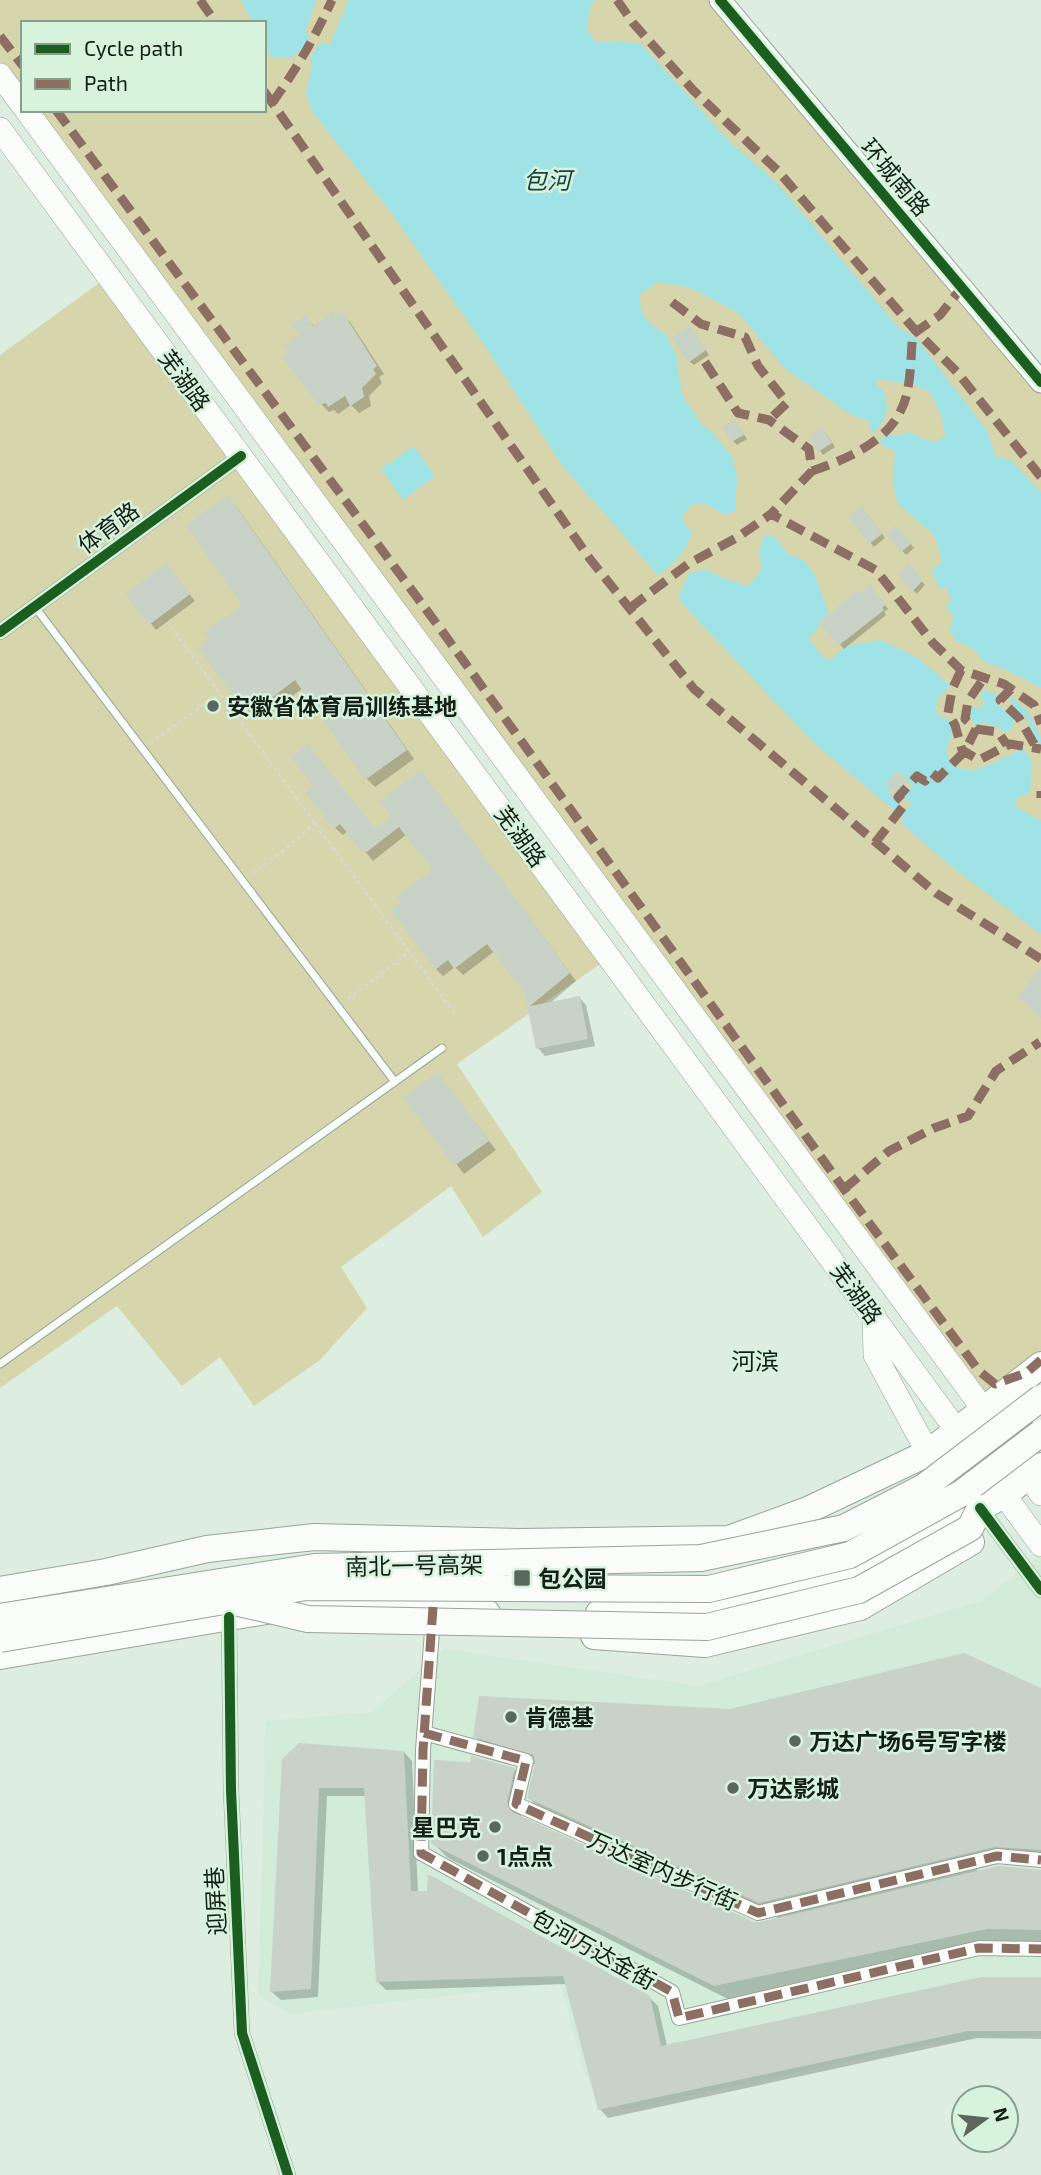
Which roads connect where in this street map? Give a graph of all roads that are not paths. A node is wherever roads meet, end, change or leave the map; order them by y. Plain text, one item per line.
1 (720, 0) edge
2 (0, 75) edge
3 (21, 103) edge
4 (27, 112) edge
5 (2, 135) edge
6 (1041, 382) edge
7 (241, 456) junction
8 (34, 607) junction
9 (0, 632) edge
10 (442, 1048) dead end
11 (395, 1082) junction
12 (874, 1315) junction
13 (0, 1364) edge
14 (1041, 1365) edge
15 (1041, 1398) edge
16 (984, 1410) junction
17 (957, 1432) junction
18 (1041, 1433) edge
19 (928, 1453) junction
20 (1038, 1475) edge
21 (1004, 1495) junction
22 (979, 1508) junction
23 (1041, 1545) edge
24 (106, 1572) junction
25 (0, 1580) edge
26 (0, 1590) edge
27 (1041, 1590) edge
28 (433, 1607) junction
29 (228, 1609) junction
30 (0, 1617) edge
31 (0, 1639) edge
32 (0, 1656) edge
33 (424, 1733) junction
34 (1041, 1860) edge
35 (1041, 1949) edge
36 (288, 2175) edge

1 - 6 street, 环城南路
2 - 3 main road
4 - 16 main road, 芜湖路
5 - 7 main road, 芜湖路
7 - 8 street, 体育路
7 - 12 main road, 芜湖路
8 - 9 street, 体育路
8 - 11 lane
10 - 11 lane
11 - 13 lane
12 - 17 main road, 芜湖路
12 - 19 main road
14 - 16 highway
15 - 30 highway, 南北一号高架, bridge
16 - 17 highway
16 - 20 main road, 芜湖路
17 - 19 highway
17 - 21 main road, 芜湖路
18 - 29 highway, 南北一号高架, bridge
19 - 24 highway
20 - 21 highway
21 - 22 highway
21 - 23 main road, 芜湖路
22 - 27 street
22 - 28 highway
22 - 29 highway, bridge
24 - 25 highway
24 - 26 highway
28 - 29 highway
28 - 33 street, 包河万达金街
29 - 31 highway, 南北一号高架, bridge
29 - 32 highway
29 - 36 street, 迎屏巷
33 - 34 street, 万达室内步行街
33 - 35 street, 包河万达金街

